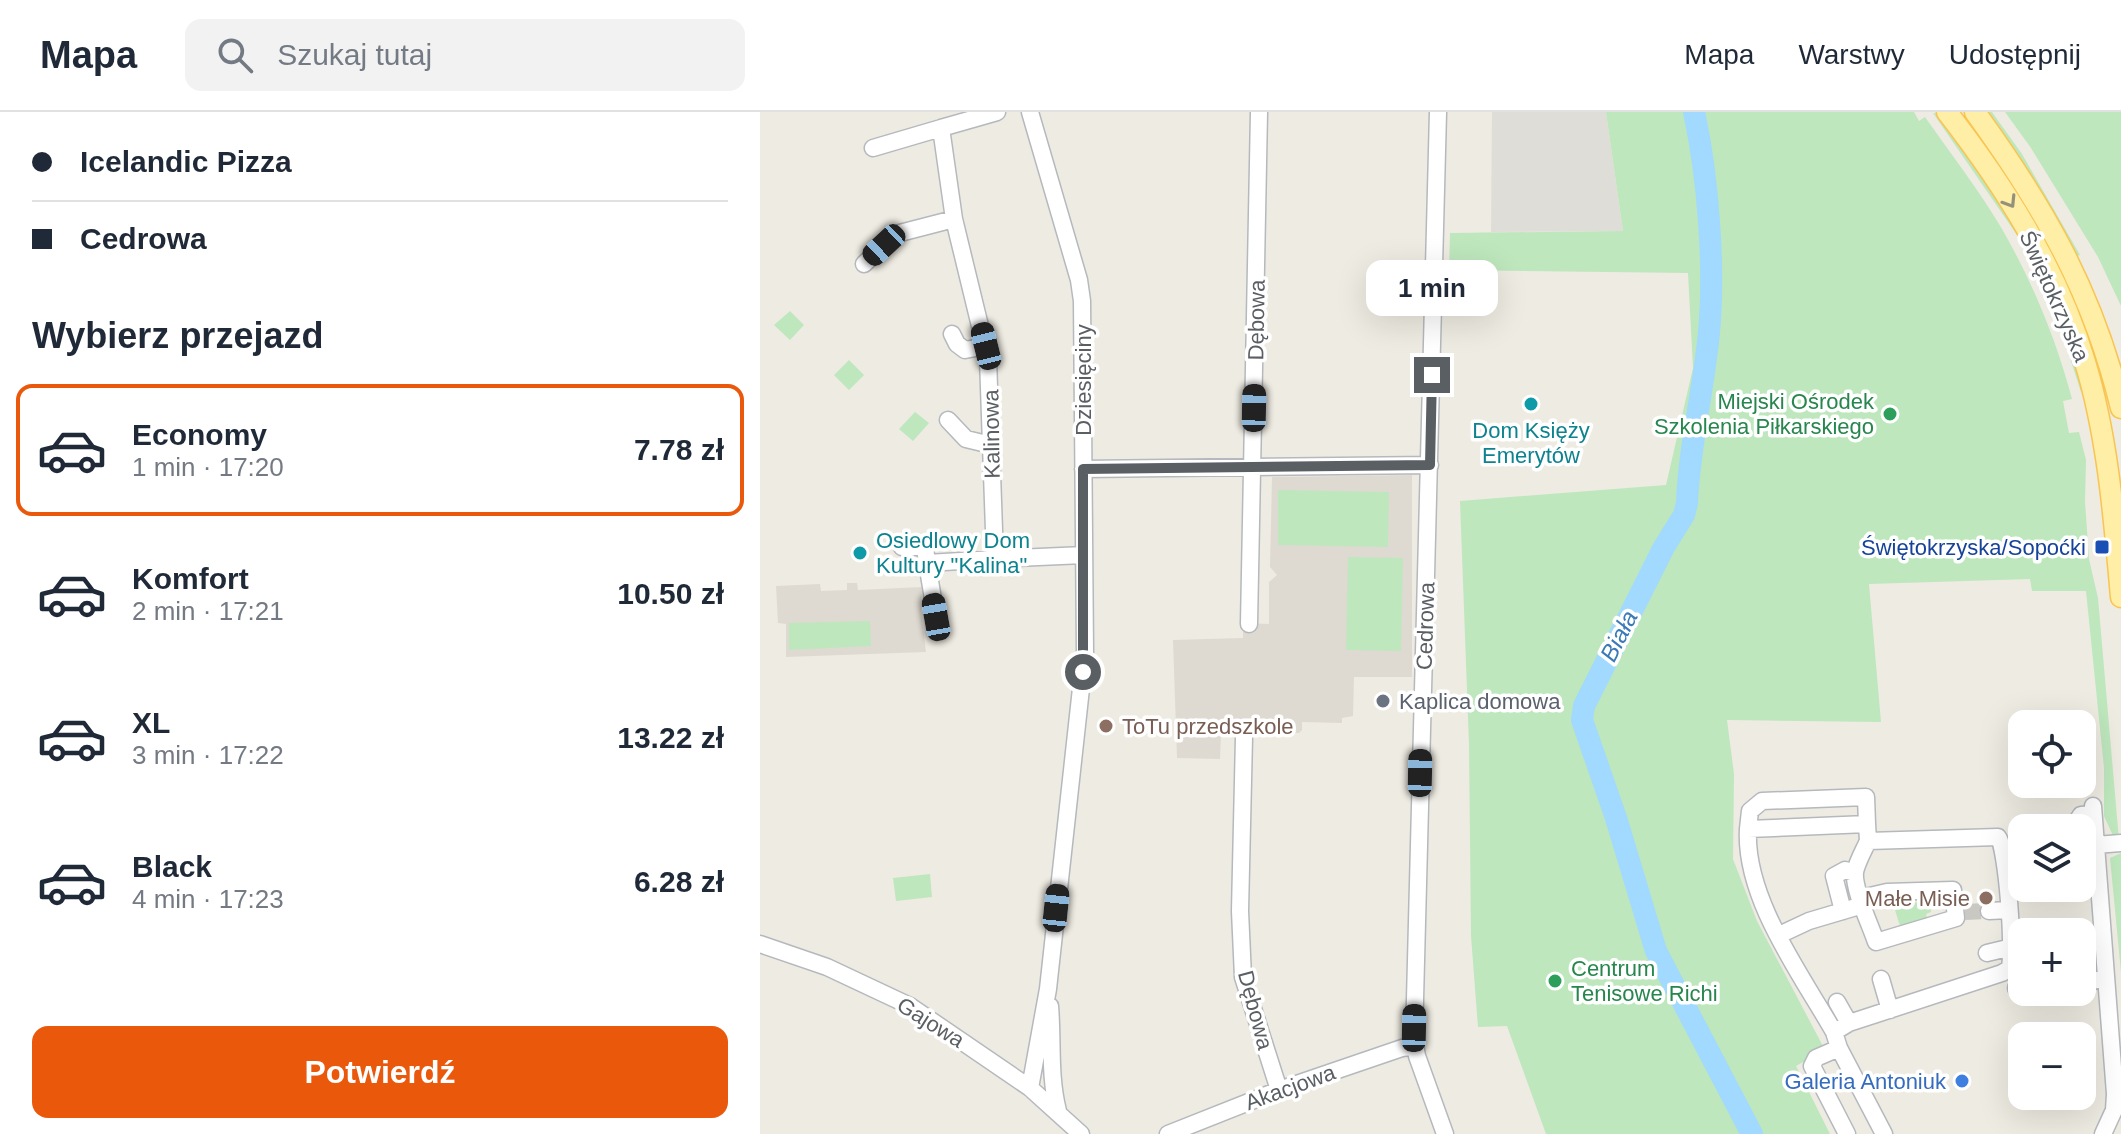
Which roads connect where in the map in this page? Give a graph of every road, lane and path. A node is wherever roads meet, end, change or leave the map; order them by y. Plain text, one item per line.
1 (997, 112) edge
2 (1030, 112) edge
3 (1259, 112) edge
4 (1438, 112) edge
5 (1947, 112) edge
6 (1975, 112) edge
7 (941, 128) junction
8 (873, 148) dead end
9 (954, 219) junction
10 (864, 264) dead end
11 (952, 334) dead end
12 (986, 346) junction
13 (2120, 401) edge
14 (2097, 408) junction
15 (948, 420) dead end
16 (991, 445) junction
17 (1430, 465) junction
18 (1253, 467) junction
19 (1083, 469) junction
20 (902, 547) dead end
21 (1084, 555) junction
22 (995, 559) junction
23 (927, 563) junction
24 (2121, 597) edge
25 (936, 617) dead end
26 (1249, 624) dead end
27 (1244, 737) dead end
28 (1867, 824) junction
29 (1748, 829) junction
30 (1868, 841) junction
31 (2121, 843) edge
32 (2096, 845) joint
33 (1855, 873) junction
34 (1862, 901) junction
35 (2009, 910) junction
36 (1843, 911) junction
37 (1989, 911) tunnel mouth
38 (2010, 918) edge
39 (1779, 935) junction
40 (760, 944) edge
41 (2008, 948) edge
42 (1987, 953) dead end
43 (2008, 969) edge
44 (1881, 979) dead end
45 (2105, 979) junction
46 (2096, 980) edge
47 (1048, 989) junction
48 (1837, 1002) dead end
49 (1890, 1010) junction
50 (1849, 1023) junction
51 (1836, 1040) junction
52 (1415, 1046) junction
53 (1035, 1053) junction
54 (1001, 1066) junction
55 (1051, 1067) junction
56 (1030, 1088) junction
57 (1279, 1090) junction
58 (1058, 1111) junction
59 (1081, 1134) edge
60 (1168, 1134) edge
61 (1445, 1134) edge
62 (1847, 1134) edge
63 (1884, 1134) edge
64 (2103, 1134) edge

1 - 7 street
2 - 19 street, Dziesięciny
3 - 18 street, Dębowa
4 - 17 street, Cedrowa
5 -> 14 main road, Świętokrzyska
6 - 13 main road, Świętokrzyska
7 - 8 street
7 - 9 street, Kalinowa
9 - 10 street
9 - 12 street, Kalinowa
11 - 12 street
12 - 16 street, Kalinowa
13 - 14 street
14 - 24 main road, Świętokrzyska
15 - 16 street
16 - 22 street, Kalinowa
17 - 18 street
17 - 52 street, Cedrowa
18 - 19 street
18 - 26 street, Dębowa
19 - 21 street, Dziesięciny
20 - 23 street
21 - 22 street
21 - 47 street, Dziesięciny
22 - 23 street
23 - 25 street
27 - 57 street, Dębowa
28 - 29 street
28 - 29 street
28 - 30 street
29 - 39 street
30 - 33 street
30 - 35 street
31 - 32 street
32 - 45 street
33 - 34 street
33 - 36 street
34 - 34 street
34 - 36 street
35 - 37 street
35 - 38 street
36 - 39 street
39 - 51 street
40 - 54 street, Gajowa
41 - 42 street
43 - 49 street
44 - 49 street
45 - 46 street
45 - 64 street
47 - 53 street, Dziesięciny
47 - 55 street, Dziesięciny
48 - 50 street
49 - 50 street
50 - 51 street
51 - 62 street
51 - 63 street
52 - 57 street, Akacjowa
52 - 61 street, Cedrowa
53 - 54 street
53 - 56 street, Dziesięciny
54 - 56 street, Gajowa
55 - 56 street
55 - 58 street, Dziesięciny
56 - 58 street, Gajowa
57 - 60 street, Akacjowa
58 - 59 street, Gajowa

